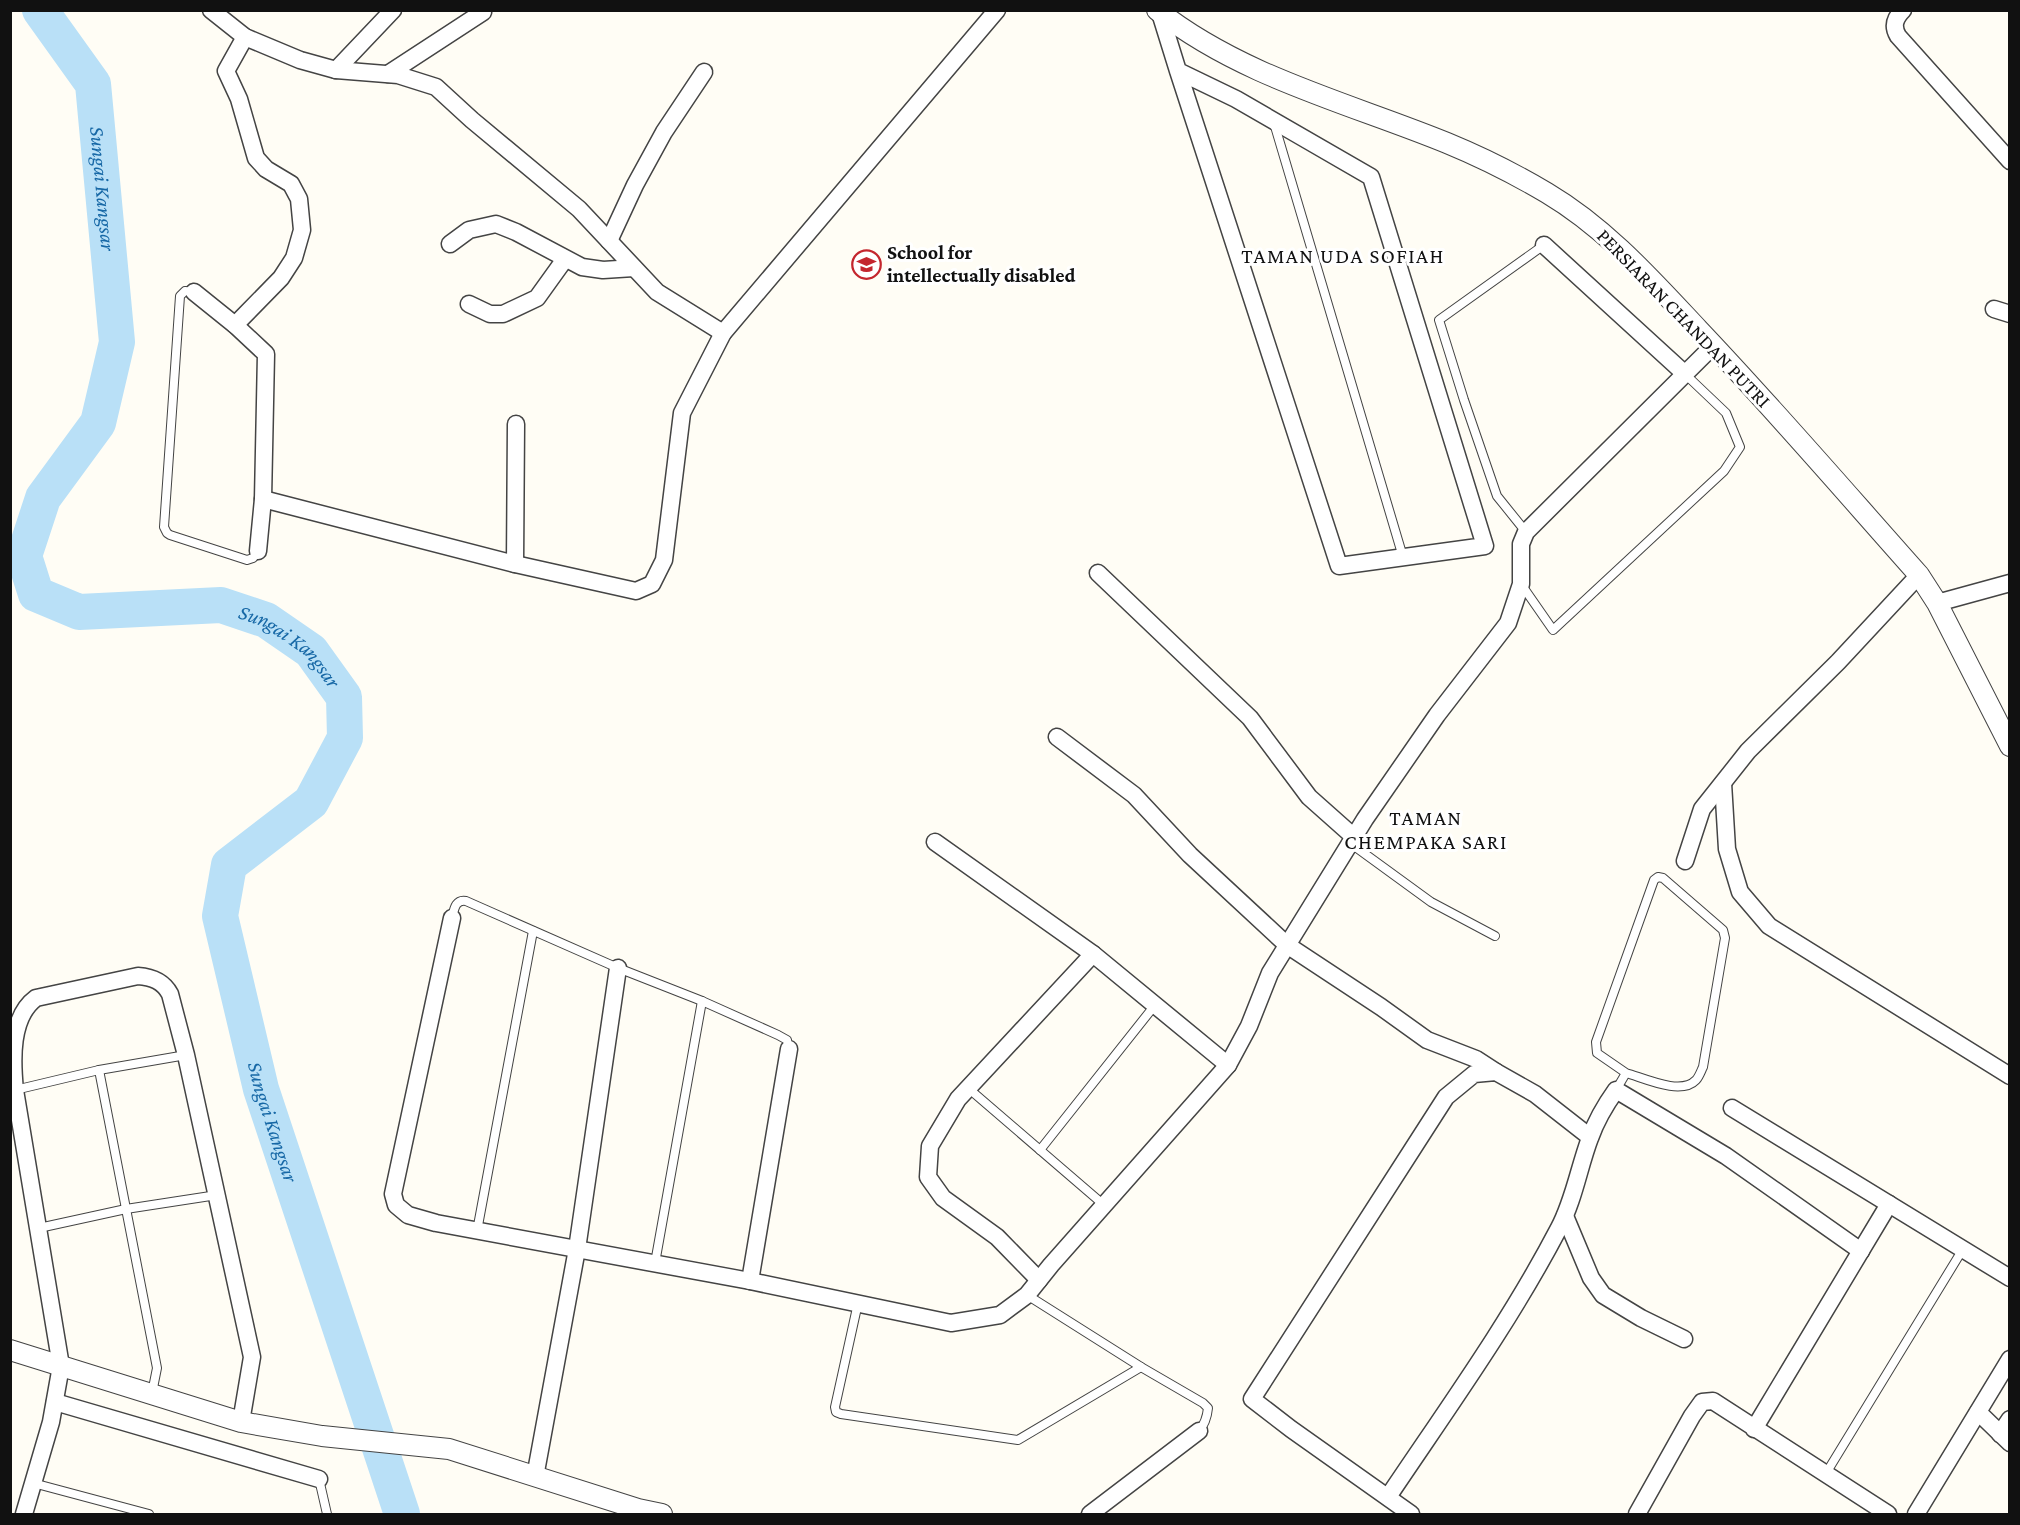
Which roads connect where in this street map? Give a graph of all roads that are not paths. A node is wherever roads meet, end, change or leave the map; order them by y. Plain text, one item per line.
1 (211, 10) edge
2 (393, 10) edge
3 (997, 10) edge
4 (1903, 10) edge
5 (483, 12) dead end
6 (1162, 12) edge
7 (245, 37) junction
8 (336, 70) junction
9 (1178, 70) junction
10 (704, 72) dead end
11 (388, 74) junction
12 (1274, 121) junction
13 (2010, 161) edge
14 (609, 241) junction
15 (450, 244) dead end
16 (1544, 245) joint
17 (565, 259) junction
18 (634, 268) junction
19 (194, 292) joint
20 (469, 304) dead end
21 (235, 325) junction
22 (723, 333) junction
23 (1714, 345) junction
24 (1684, 373) junction
25 (516, 424) dead end
26 (263, 499) junction
27 (1526, 532) junction
28 (258, 551) joint
29 (1403, 557) junction
30 (515, 564) junction
31 (1098, 573) dead end
32 (1919, 575) junction
33 (2010, 583) edge
34 (1521, 584) junction
35 (1937, 603) junction
36 (1057, 737) dead end
37 (2010, 746) edge
38 (1723, 783) junction
39 (1352, 840) junction
40 (935, 842) dead end
41 (1685, 861) dead end
42 (452, 918) joint
43 (533, 931) junction
44 (1495, 936) dead end
45 (1287, 945) junction
46 (1093, 954) junction
47 (618, 968) junction
48 (702, 1001) junction
49 (1155, 1005) junction
50 (789, 1049) joint
51 (186, 1055) junction
52 (1228, 1065) junction
53 (99, 1070) junction
54 (1496, 1072) junction
55 (1626, 1072) junction
56 (2010, 1076) edge
57 (968, 1088) junction
58 (15, 1090) junction
59 (1617, 1090) junction
60 (1732, 1107) dead end
61 (1590, 1137) junction
62 (1040, 1150) junction
63 (217, 1195) junction
64 (1889, 1204) junction
65 (1104, 1205) junction
66 (126, 1209) junction
67 (1565, 1216) junction
68 (39, 1228) junction
69 (477, 1231) junction
70 (577, 1249) junction
71 (1963, 1250) junction
72 (1861, 1251) junction
73 (655, 1263) junction
74 (2010, 1278) edge
75 (1039, 1280) junction
76 (750, 1281) junction
77 (1027, 1295) junction
78 (858, 1303) junction
79 (1684, 1339) dead end
80 (10, 1350) edge
81 (2010, 1359) edge
82 (61, 1366) junction
83 (1141, 1367) junction
84 (152, 1395) junction
85 (55, 1402) junction
86 (1978, 1412) junction
87 (2010, 1419) edge
88 (241, 1422) junction
89 (1754, 1429) junction
90 (1199, 1431) joint
91 (2005, 1439) edge
92 (1825, 1475) junction
93 (535, 1477) junction
94 (319, 1479) joint
95 (33, 1484) junction
96 (1388, 1497) junction
97 (637, 1512) edge
98 (24, 1515) edge
99 (149, 1515) edge
100 (327, 1515) edge
101 (662, 1515) edge
102 (1090, 1515) edge
103 (1411, 1515) edge
104 (1637, 1515) edge
105 (1888, 1515) edge
106 (1916, 1515) edge

1 - 7 street
2 - 8 street
3 - 22 street
4 - 13 street
5 - 11 street
6 - 9 street
6 - 23 street, PERSIARAN CHANDAN PUTRI
7 - 8 street
7 - 21 street
8 - 11 street
9 - 12 street
9 - 29 street
10 - 14 street
11 - 14 street
12 - 29 lane
12 - 29 street
14 - 18 street
15 - 17 street
16 - 24 street
16 - 27 lane
17 - 18 street
17 - 20 street
18 - 22 street
19 - 21 street
19 - 28 lane
21 - 26 street
22 - 30 street
23 - 24 street
23 - 32 street, PERSIARAN CHANDAN PUTRI
24 - 27 street
24 - 34 lane
25 - 30 street
26 - 28 street
26 - 30 street
27 - 34 street
31 - 39 street
32 - 35 street, PERSIARAN CHANDAN PUTRI
32 - 38 street
33 - 35 street
34 - 39 street
35 - 37 street, PERSIARAN CHANDAN PUTRI
36 - 45 street
38 - 41 street
38 - 56 street
39 - 44 lane
39 - 45 street
40 - 46 street
42 - 43 lane
42 - 69 street
43 - 47 lane
43 - 69 lane
45 - 52 street
45 - 54 street
46 - 49 street
46 - 57 street
47 - 48 lane
47 - 70 street
48 - 50 lane
48 - 73 lane
49 - 52 street
49 - 62 lane
50 - 76 street
51 - 53 lane
51 - 58 street
51 - 63 street
52 - 65 street
53 - 58 lane
53 - 66 lane
54 - 61 street
54 - 96 street
55 - 55 lane
55 - 59 lane
57 - 62 lane
57 - 75 street
58 - 68 street
59 - 61 street
59 - 72 street
60 - 64 street
61 - 67 street
62 - 65 lane
63 - 66 lane
63 - 88 street
64 - 71 street
64 - 72 street
65 - 75 street
66 - 68 lane
66 - 84 lane
67 - 79 street
67 - 96 street
68 - 82 street
69 - 70 street
70 - 73 street
70 - 93 street
71 - 74 street
71 - 92 lane
72 - 89 street
73 - 76 street
75 - 77 street
76 - 78 street
77 - 78 street
77 - 83 lane
78 - 83 lane
80 - 82 street
81 - 86 street
82 - 84 street
82 - 85 street
83 - 90 lane
84 - 88 street
85 - 94 street
85 - 95 street
86 - 91 street
86 - 106 street
87 - 91 street
88 - 93 street
89 - 92 street
89 - 104 street
90 - 102 street
92 - 105 street
93 - 97 street
94 - 100 lane
95 - 98 street
95 - 99 lane
96 - 103 street
97 - 101 street

